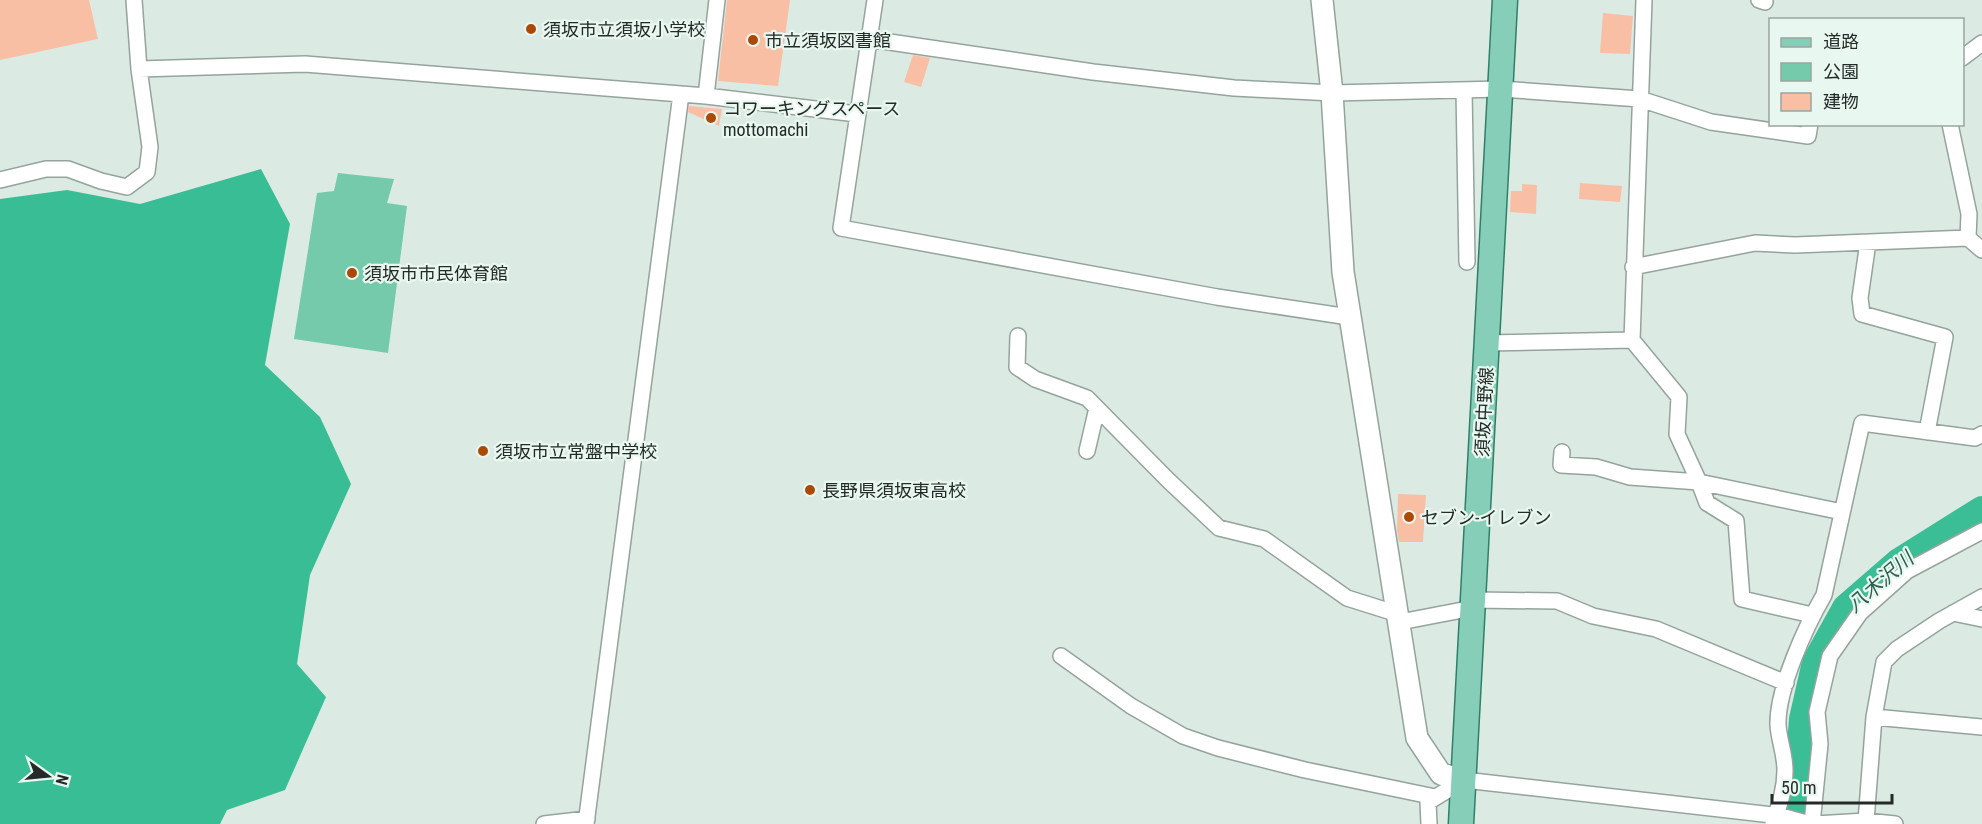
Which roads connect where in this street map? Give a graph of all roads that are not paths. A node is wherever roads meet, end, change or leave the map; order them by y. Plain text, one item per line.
1 (134, 0) edge
2 (717, 0) edge
3 (875, 0) edge
4 (1322, 0) edge
5 (1505, 0) edge
6 (1644, 0) edge
7 (869, 39) junction
8 (1982, 42) edge
9 (1964, 56) edge
10 (139, 69) junction
11 (1501, 89) junction
12 (1464, 90) junction
13 (1332, 93) junction
14 (681, 94) junction
15 (706, 96) junction
16 (1640, 99) junction
17 (857, 114) junction
18 (1810, 126) edge
19 (1950, 126) edge
20 (0, 180) edge
21 (1968, 238) junction
22 (1868, 242) junction
23 (1982, 250) edge
24 (1467, 262) dead end
25 (1633, 267) junction
26 (1349, 317) junction
27 (1018, 336) dead end
28 (1632, 340) junction
29 (1487, 343) junction
30 (1097, 408) junction
31 (1927, 432) junction
32 (1982, 434) edge
33 (1087, 451) dead end
34 (1562, 452) dead end
35 (1699, 482) junction
36 (1842, 512) junction
37 (1982, 531) edge
38 (1982, 597) edge
39 (1473, 604) junction
40 (1953, 613) junction
41 (1812, 615) junction
42 (1399, 618) junction
43 (1982, 619) edge
44 (1060, 656) dead end
45 (1786, 683) junction
46 (1874, 717) junction
47 (1982, 727) edge
48 (1464, 780) junction
49 (1435, 797) junction
50 (1777, 818) edge
51 (586, 821) edge
52 (1866, 821) junction
53 (544, 824) edge
54 (1429, 824) edge
55 (1461, 824) edge
56 (1810, 824) edge
57 (1895, 824) edge

1 - 10 street
2 - 15 street
3 - 7 street
4 - 13 street
5 - 11 main road, 須坂中野線
6 - 16 street
7 - 13 street
7 - 17 street
8 - 9 street
10 - 14 street
10 - 20 street
11 - 12 street
11 - 16 street
11 - 29 main road, 須坂中野線
12 - 13 street
12 - 24 street
13 - 26 street
14 - 15 street
14 - 51 street
15 - 17 street
16 - 18 street
16 - 25 street
17 - 26 street
19 - 21 street
21 - 22 street
21 - 23 street
22 - 25 street
22 - 31 street
25 - 28 street
26 - 42 street
27 - 30 street
28 - 29 street
28 - 35 street
29 - 39 main road, 須坂中野線
30 - 33 street
30 - 42 street
31 - 32 street
31 - 36 street
34 - 35 street
35 - 36 street
35 - 41 street
36 - 41 street
37 - 56 street
38 - 40 street
39 - 42 street
39 - 45 street
39 - 48 main road, 須坂中野線
40 - 43 street
40 - 46 street
41 - 45 street
42 - 48 street
44 - 49 street
45 - 50 street
46 - 47 street
46 - 52 street
48 - 49 street
48 - 50 street
48 - 55 main road, 須坂中野線
49 - 54 street
50 - 56 street
51 - 53 street
52 - 56 street
52 - 57 street

